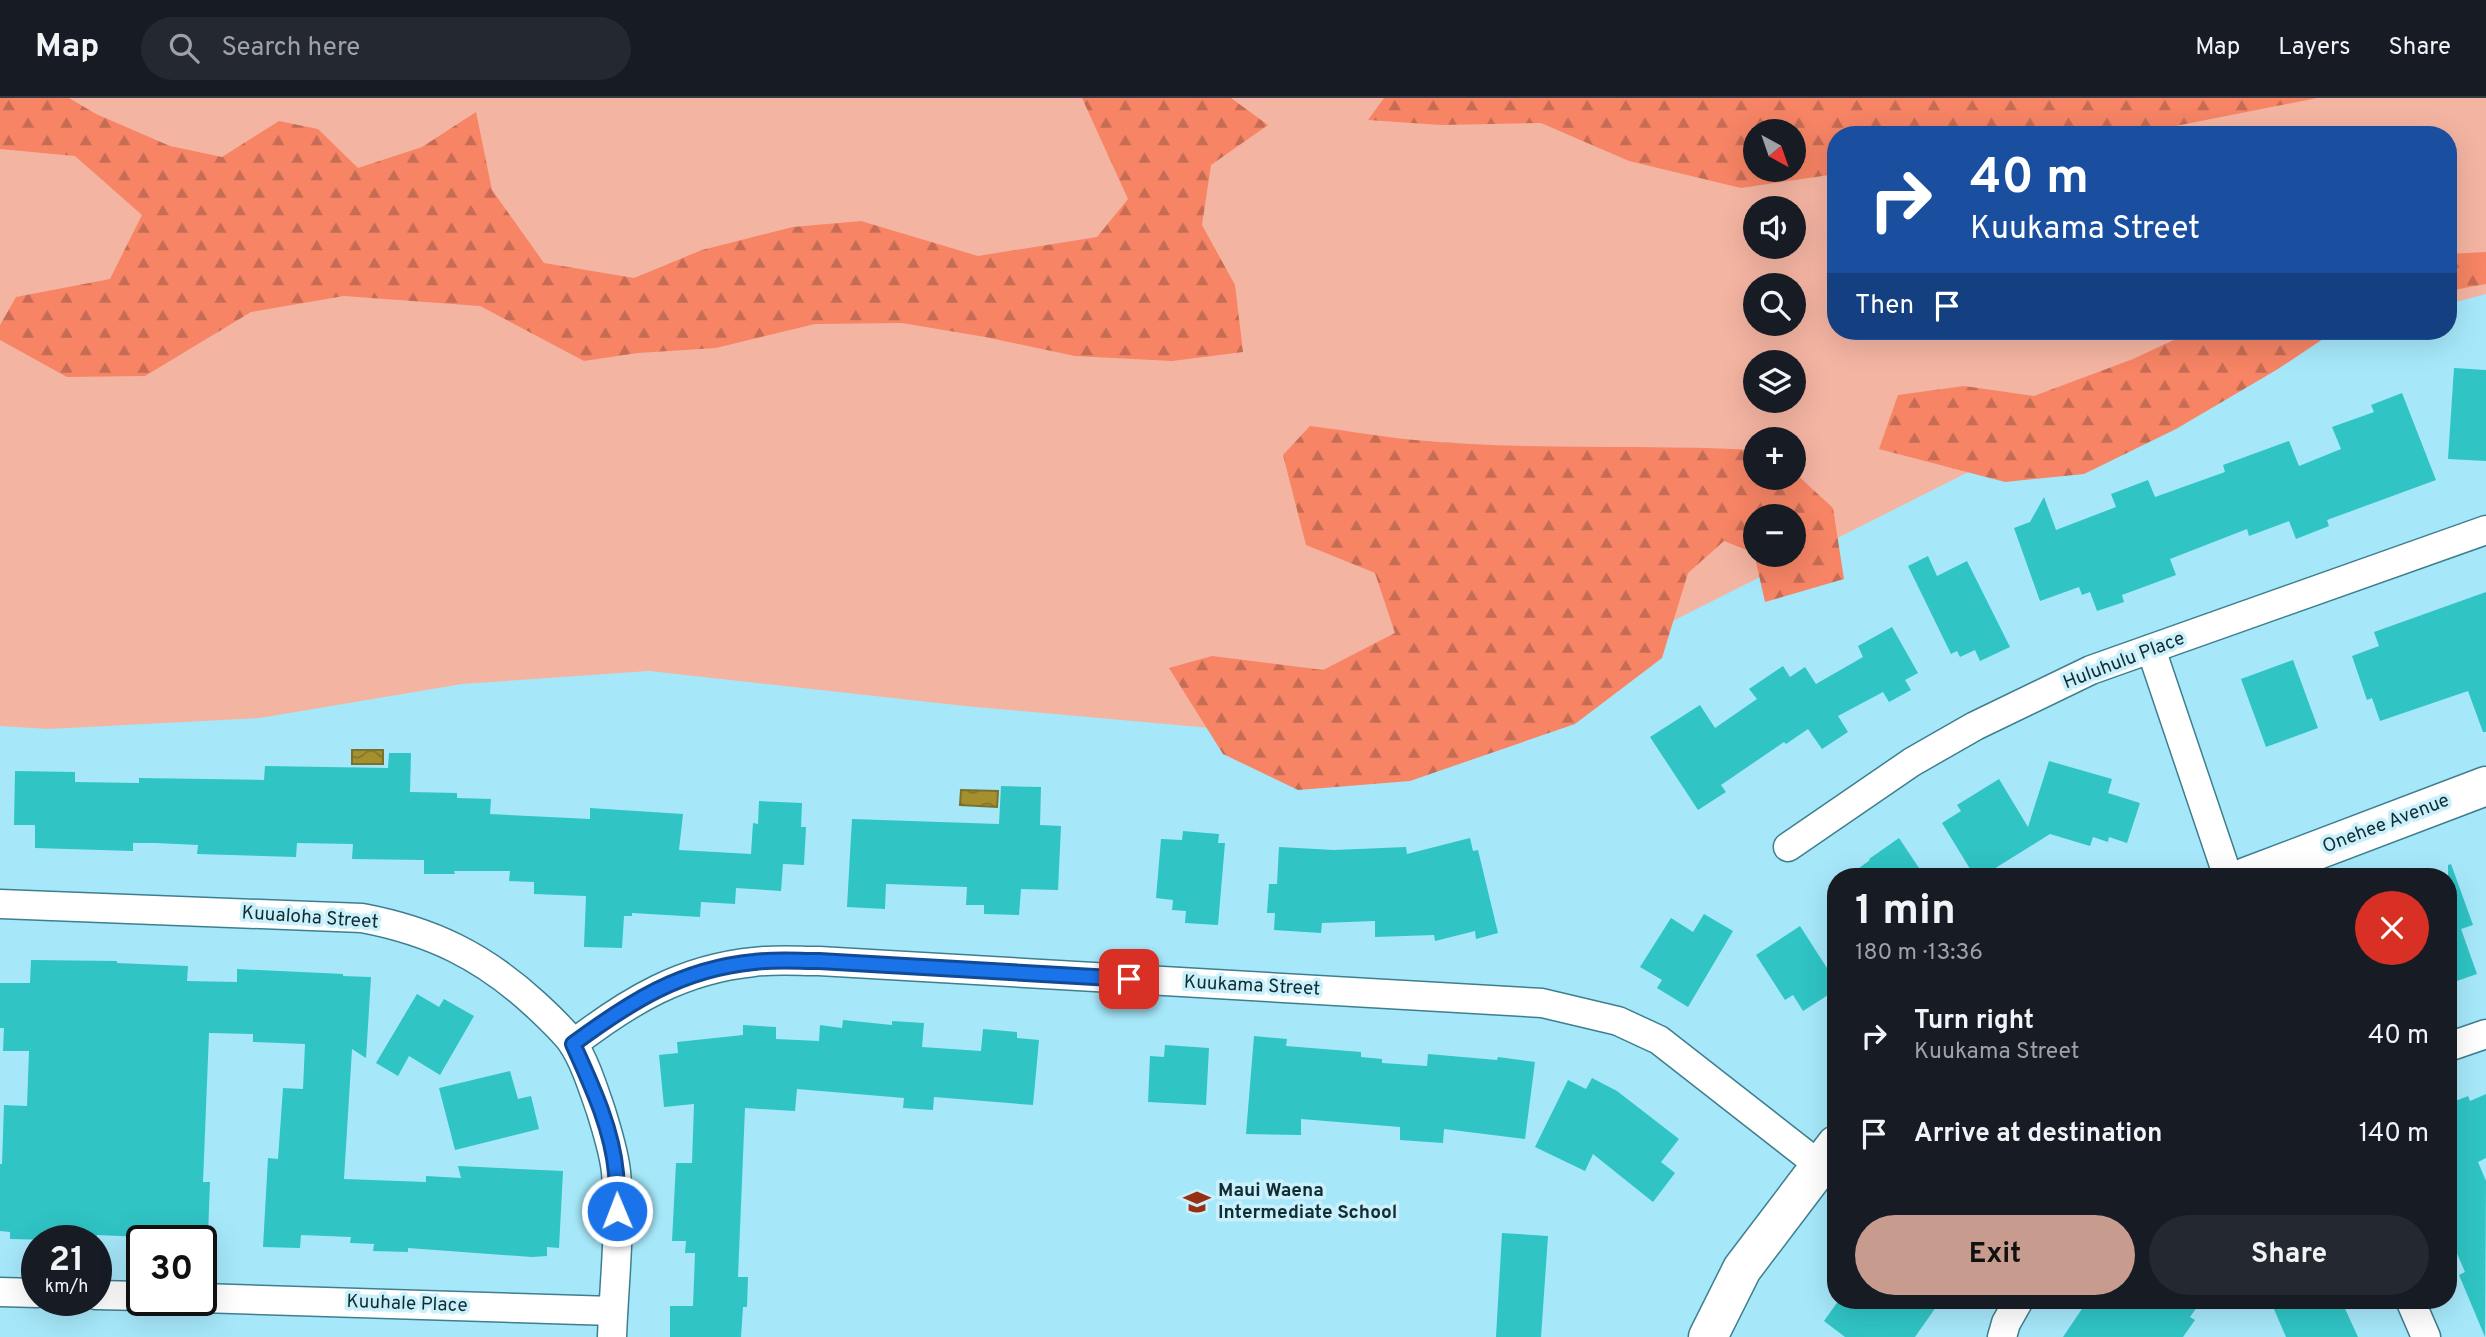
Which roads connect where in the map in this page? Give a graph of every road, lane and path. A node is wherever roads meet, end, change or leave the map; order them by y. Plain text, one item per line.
1 (2486, 530) edge
2 (2151, 649) junction
3 (2486, 786) edge
4 (1788, 847) dead end
5 (2225, 868) edge
6 (2270, 868) edge
7 (0, 905) edge
8 (2486, 1034) edge
9 (573, 1044) junction
10 (2457, 1044) edge
11 (1827, 1155) edge
12 (0, 1292) edge
13 (21, 1293) edge
14 (217, 1299) edge
15 (2014, 1309) edge
16 (2414, 1309) edge
17 (612, 1324) edge
18 (1708, 1337) edge
19 (2002, 1337) edge
20 (2426, 1337) edge

1 - 2 street, Huluhulu Place
2 - 4 street, Huluhulu Place
2 - 5 street
3 - 6 street, Onehee Avenue
7 - 9 street, Kuualoha Street
8 - 10 street
9 - 11 street, Kuukama Street
9 - 17 street, Kuualoha Street
11 - 18 street
12 - 13 street
14 - 17 street, Kuuhale Place
15 - 19 street
16 - 20 street

